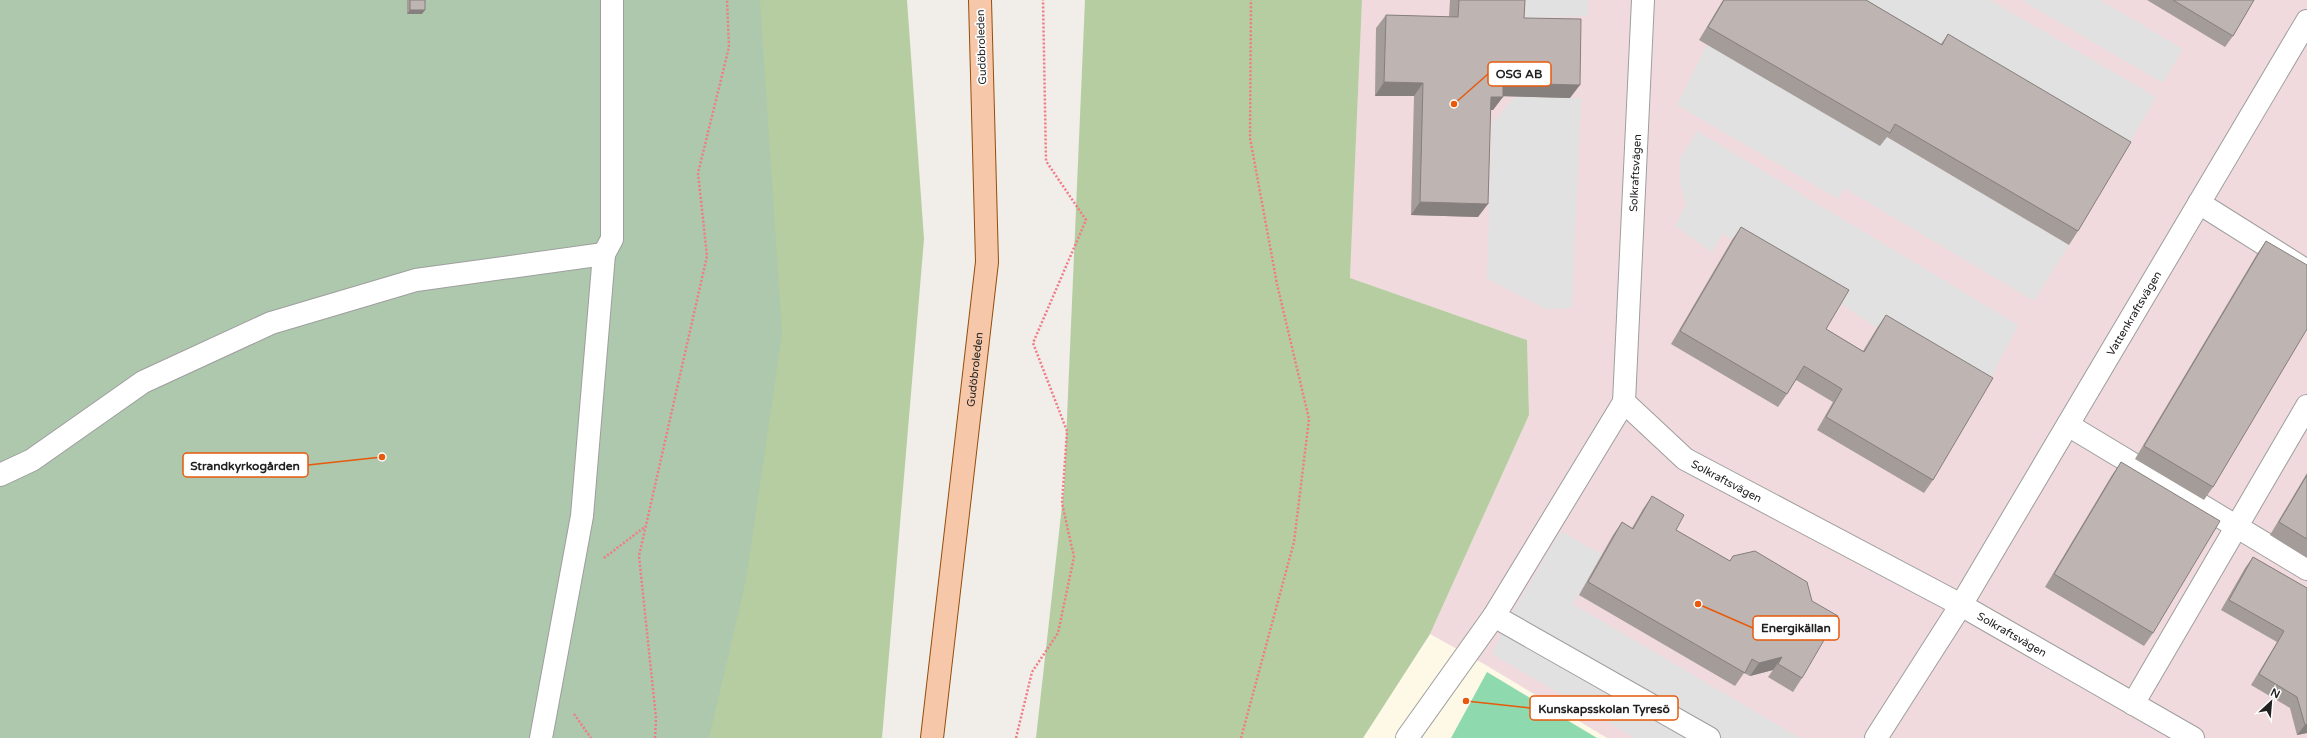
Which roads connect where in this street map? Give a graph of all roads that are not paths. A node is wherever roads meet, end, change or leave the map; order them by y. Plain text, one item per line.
1 (612, 0) edge
2 (980, 0) edge
3 (1643, 0) edge
4 (2307, 21) edge
5 (2199, 203) junction
6 (604, 254) junction
7 (2307, 271) edge
8 (1624, 402) junction
9 (2307, 406) edge
10 (2068, 425) junction
11 (0, 475) edge
12 (2236, 528) junction
13 (2307, 568) edge
14 (1961, 605) junction
15 (1494, 616) junction
16 (2133, 704) junction
17 (541, 738) edge
18 (932, 738) edge
19 (1407, 738) edge
20 (1709, 738) edge
21 (1876, 738) edge
22 (2193, 738) edge

1 - 6 street
2 - 18 main road, Gudöbroleden
3 - 8 street, Solkraftsvägen
4 - 5 street, Vattenkraftsvägen
5 - 7 street
5 - 10 street, Vattenkraftsvägen
6 - 11 street
6 - 17 street
8 - 14 street, Solkraftsvägen
8 - 15 street
9 - 12 street
10 - 12 street
10 - 14 street, Vattenkraftsvägen
12 - 13 street
12 - 16 street
14 - 16 street, Solkraftsvägen
14 - 21 street, Vattenkraftsvägen
15 - 19 street
15 - 20 street
16 - 22 street, Solkraftsvägen

